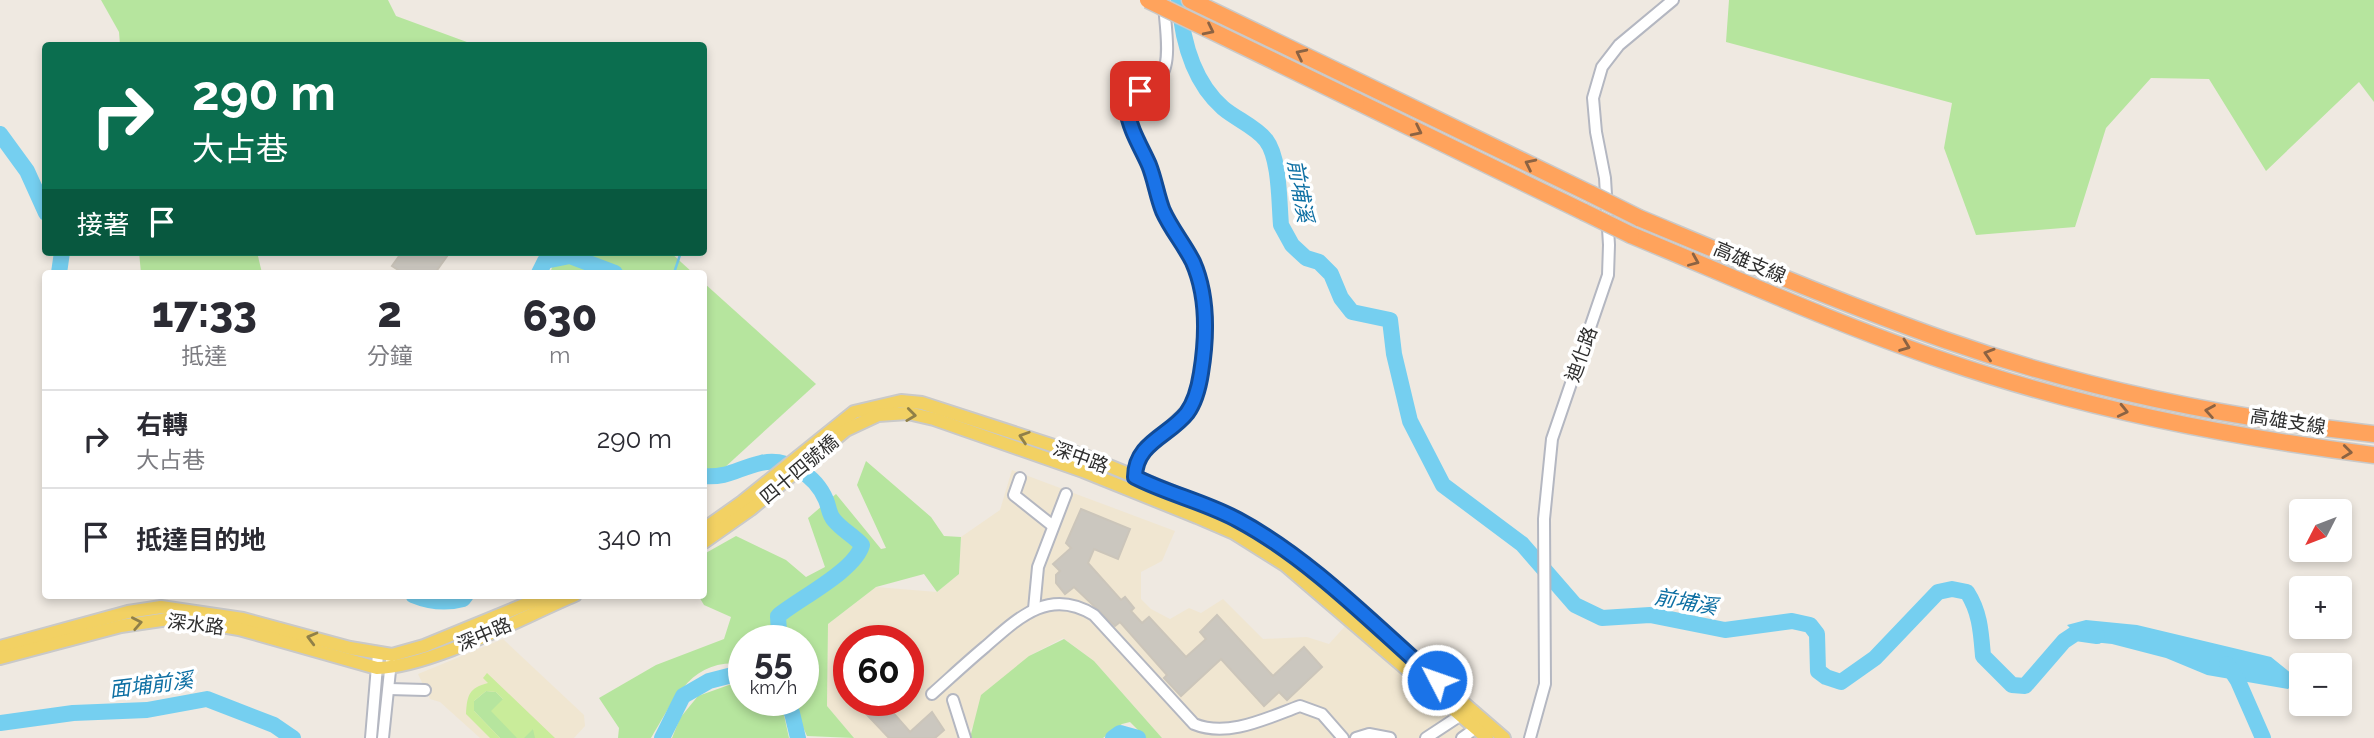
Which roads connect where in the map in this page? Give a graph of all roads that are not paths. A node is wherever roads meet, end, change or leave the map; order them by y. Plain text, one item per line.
1 (1148, 0) edge
2 (1164, 0) edge
3 (1190, 0) edge
4 (1673, 0) edge
5 (840, 428) junction
6 (2374, 434) edge
7 (2374, 455) edge
8 (1135, 472) junction
9 (1020, 478) dead end
10 (1138, 493) junction
11 (1066, 494) dead end
12 (746, 505) junction
13 (1054, 526) junction
14 (707, 527) edge
15 (707, 539) edge
16 (538, 599) edge
17 (566, 599) edge
18 (1034, 608) junction
19 (0, 647) edge
20 (0, 658) edge
21 (378, 661) junction
22 (391, 661) junction
23 (425, 690) dead end
24 (384, 694) junction
25 (932, 694) dead end
26 (953, 701) dead end
27 (1461, 715) junction
28 (1477, 722) junction
29 (371, 738) edge
30 (383, 738) edge
31 (965, 738) edge
32 (1343, 738) edge
33 (1356, 738) edge
34 (1390, 738) edge
35 (1426, 738) edge
36 (1462, 738) edge
37 (1487, 738) edge
38 (1504, 738) edge
39 (1530, 738) edge

1 -> 7 highway, 高雄支線, bridge
2 - 8 street
6 -> 3 highway, 高雄支線, bridge
4 - 39 street, 迪化路
8 -> 5 main road, 深中路
5 -> 10 main road, 深中路
5 - 12 main road, 四十四號橋
8 - 10 street
8 - 28 main road, 深中路
9 - 13 street
10 - 27 main road, 深中路
11 - 13 street
12 - 14 main road
12 - 15 main road
13 - 18 street
16 - 22 main road, 深中路
17 - 22 main road, 深中路
18 - 25 street
18 - 32 street
21 -> 19 main road, 深水路
20 -> 21 main road, 深水路
21 - 22 main road, 深水路
21 - 24 street
22 - 24 street
23 - 24 street
24 - 29 street
24 - 30 street
26 - 31 street
27 - 28 main road, 深中路
27 - 35 street
28 - 36 street
28 - 37 main road, 深中路
28 - 38 main road, 深中路
33 - 34 street

